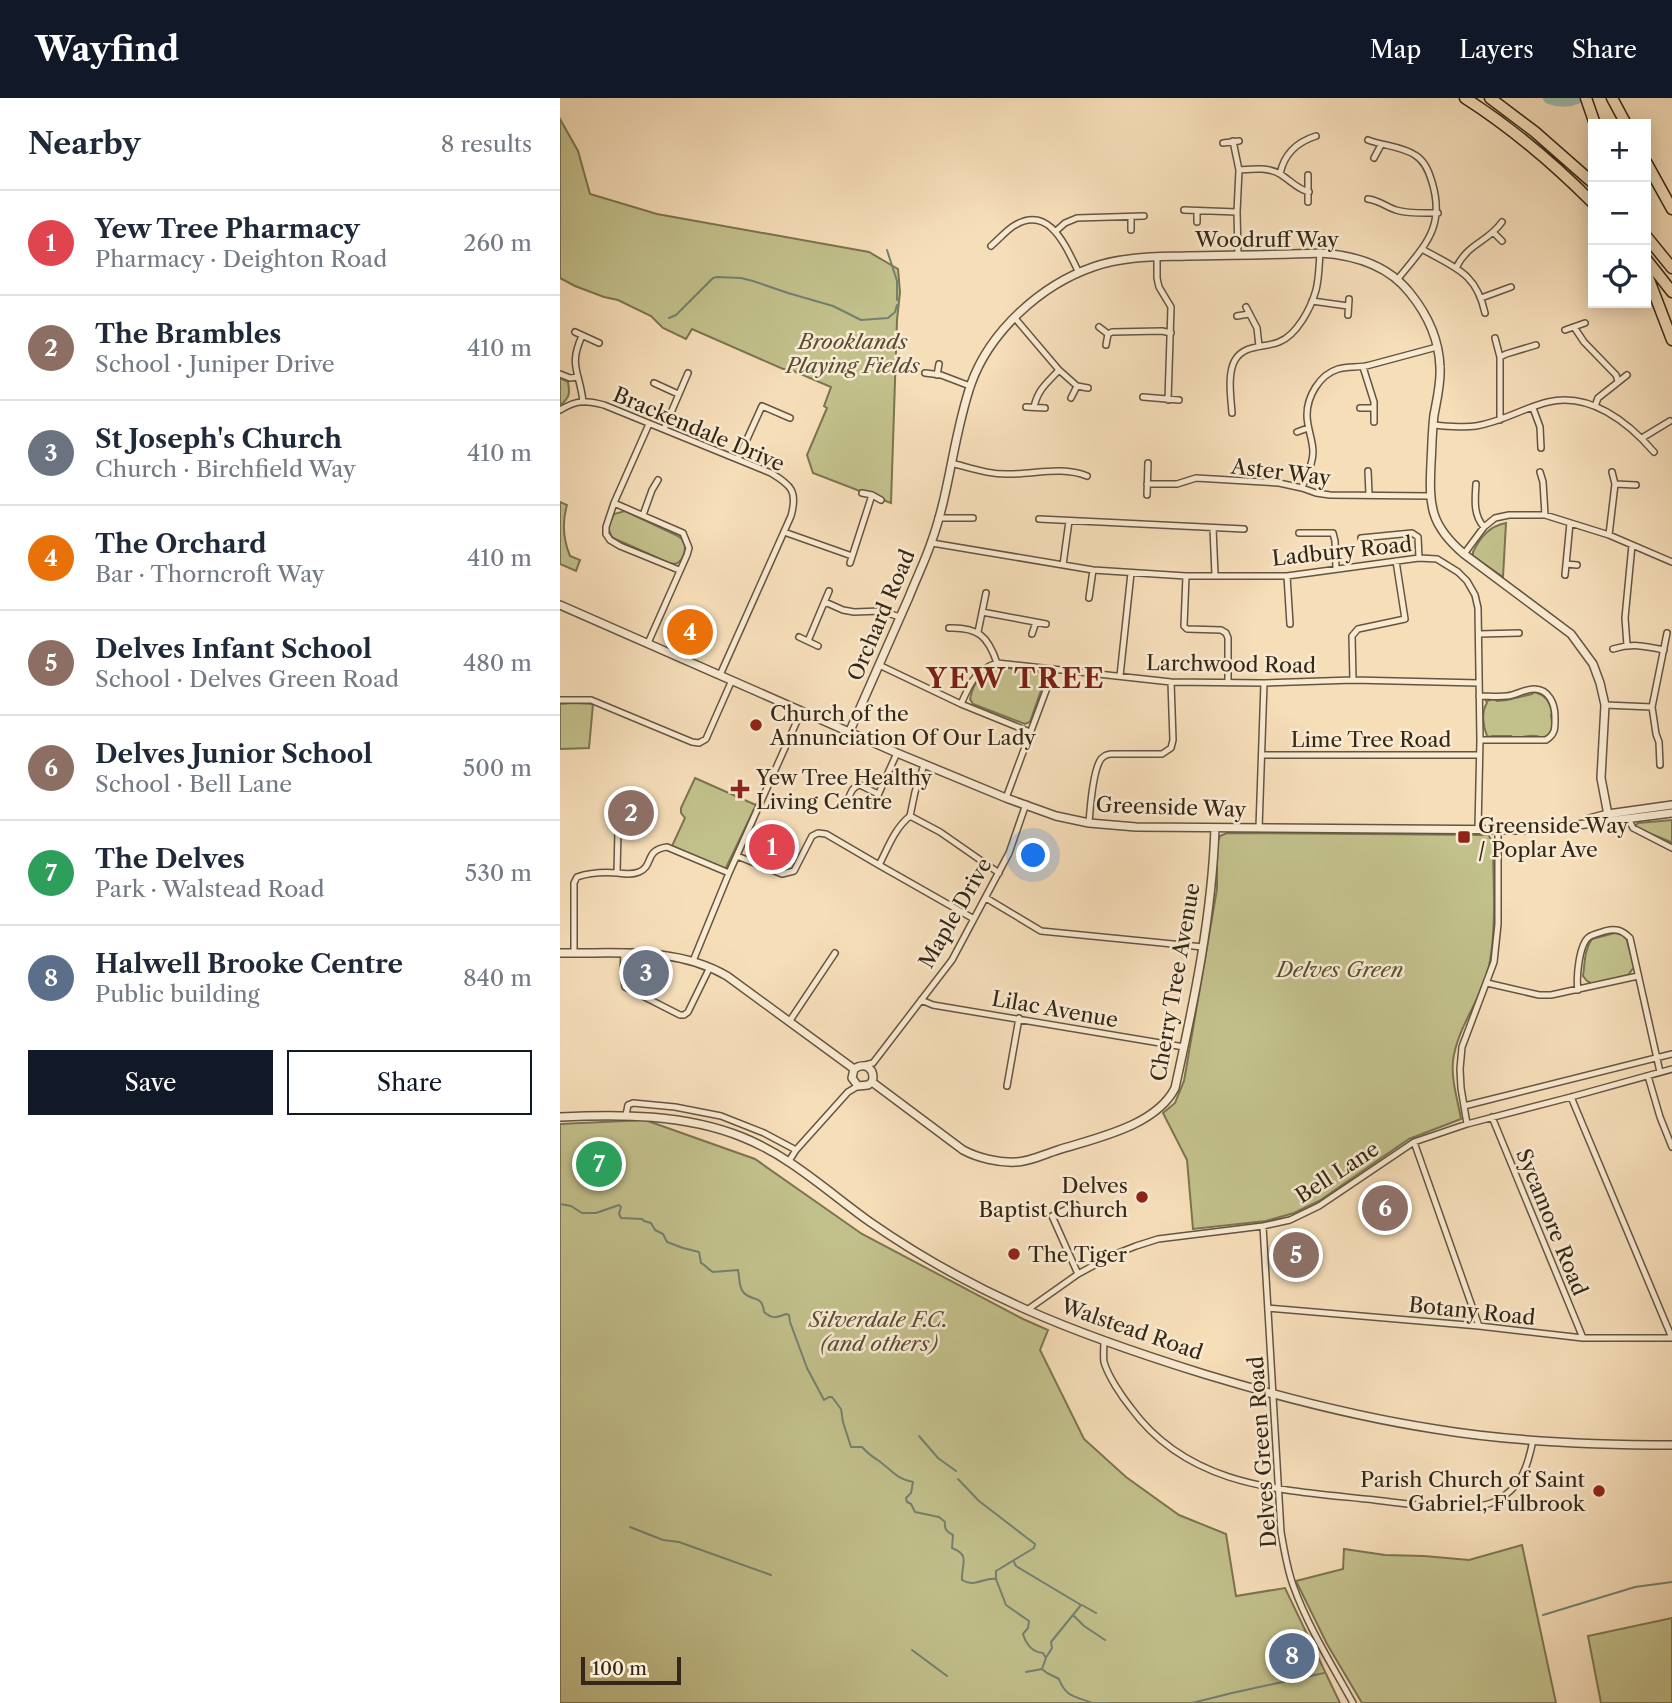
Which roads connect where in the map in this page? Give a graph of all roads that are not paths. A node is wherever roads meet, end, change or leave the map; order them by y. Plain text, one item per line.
1 (1465, 98) edge
2 (1490, 98) edge
3 (1586, 98) edge
4 (1612, 98) edge
5 (1593, 119) edge
6 (1623, 119) edge
7 (1301, 130) dead end
8 (1316, 136) dead end
9 (1304, 139) junction
10 (1368, 140) dead end
11 (1223, 143) dead end
12 (1381, 145) junction
13 (1374, 158) dead end
14 (1239, 170) junction
15 (1651, 171) edge
16 (1280, 174) junction
17 (1308, 175) dead end
18 (1592, 182) edge
19 (1309, 192) junction
20 (1381, 193) dead end
21 (1588, 198) edge
22 (1368, 199) dead end
23 (1379, 201) junction
24 (1308, 202) dead end
25 (1184, 209) dead end
26 (1672, 209) edge
27 (1197, 211) junction
28 (1237, 212) junction
29 (1438, 213) junction
30 (1144, 216) dead end
31 (1131, 217) junction
32 (1197, 222) dead end
33 (1502, 222) dead end
34 (1131, 230) dead end
35 (1056, 231) junction
36 (1494, 233) junction
37 (1502, 241) dead end
38 (1651, 242) edge
39 (991, 246) dead end
40 (1422, 249) junction
41 (1320, 253) junction
42 (1238, 255) junction
43 (1157, 257) junction
44 (1651, 265) edge
45 (1456, 268) junction
46 (1672, 268) edge
47 (1079, 273) junction
48 (1397, 279) junction
49 (1651, 285) edge
50 (1511, 287) dead end
51 (1672, 292) edge
52 (1482, 298) junction
53 (1312, 301) junction
54 (1246, 307) dead end
55 (1485, 313) dead end
56 (1249, 314) junction
57 (1348, 315) dead end
58 (1237, 316) dead end
59 (1014, 317) junction
60 (1585, 323) dead end
61 (1099, 327) dead end
62 (1574, 327) junction
63 (1565, 330) dead end
64 (575, 332) dead end
65 (1171, 333) junction
66 (1108, 334) junction
67 (582, 336) junction
68 (1495, 338) dead end
69 (1523, 340) dead end
70 (1672, 340) edge
71 (600, 343) dead end
72 (1106, 345) dead end
73 (1536, 345) dead end
74 (1259, 346) junction
75 (1437, 347) junction
76 (1525, 348) junction
77 (1500, 357) junction
78 (939, 363) dead end
79 (1363, 367) junction
80 (1059, 370) junction
81 (688, 373) dead end
82 (925, 373) dead end
83 (560, 374) edge
84 (937, 375) junction
85 (1627, 375) dead end
86 (578, 377) junction
87 (1618, 381) junction
88 (654, 383) dead end
89 (970, 386) junction
90 (1077, 386) junction
91 (1088, 388) dead end
92 (678, 394) junction
93 (1143, 397) dead end
94 (1071, 398) dead end
95 (1231, 398) junction
96 (1241, 398) dead end
97 (1168, 400) junction
98 (1179, 400) dead end
99 (583, 401) junction
100 (1595, 406) junction
101 (1026, 407) dead end
102 (1034, 407) junction
103 (1045, 408) dead end
104 (1360, 408) dead end
105 (1374, 408) junction
106 (1533, 408) junction
107 (560, 410) edge
108 (1233, 414) dead end
109 (790, 418) dead end
110 (1500, 421) junction
111 (1670, 421) edge
112 (1374, 422) dead end
113 (649, 424) junction
114 (1433, 425) junction
115 (1308, 428) junction
116 (664, 429) junction
117 (1297, 432) dead end
118 (1550, 435) dead end
119 (1542, 436) junction
120 (1642, 438) junction
121 (1541, 448) dead end
122 (1654, 452) dead end
123 (738, 459) junction
124 (951, 463) junction
125 (1080, 463) dead end
126 (1148, 463) dead end
127 (1368, 471) dead end
128 (1540, 471) dead end
129 (1079, 472) junction
130 (1612, 472) dead end
131 (1087, 475) dead end
132 (658, 480) dead end
133 (1553, 480) dead end
134 (1543, 482) junction
135 (1147, 484) junction
136 (1476, 484) dead end
137 (1615, 484) junction
138 (1636, 485) dead end
139 (1302, 488) junction
140 (652, 490) junction
141 (660, 492) dead end
142 (862, 493) dead end
143 (1369, 494) junction
144 (872, 495) junction
145 (1147, 495) dead end
146 (1430, 496) junction
147 (881, 500) dead end
148 (614, 503) junction
149 (643, 515) junction
150 (1545, 515) junction
151 (939, 518) junction
152 (973, 518) dead end
153 (1040, 519) dead end
154 (1069, 521) junction
155 (1570, 523) junction
156 (1484, 527) junction
157 (1213, 528) junction
158 (1244, 529) dead end
159 (784, 532) junction
160 (1299, 533) dead end
161 (1609, 535) junction
162 (1361, 538) dead end
163 (932, 543) junction
164 (1632, 545) junction
165 (1464, 554) junction
166 (852, 556) junction
167 (1419, 558) junction
168 (1396, 561) junction
169 (1672, 562) edge
170 (850, 563) dead end
171 (1566, 564) junction
172 (1063, 565) junction
173 (1577, 565) dead end
174 (1336, 569) junction
175 (679, 570) junction
176 (1093, 570) junction
177 (1131, 573) junction
178 (1215, 575) junction
179 (1565, 575) dead end
180 (1186, 576) junction
181 (1287, 576) junction
182 (830, 591) dead end
183 (986, 593) dead end
184 (1089, 598) dead end
185 (825, 602) junction
186 (560, 605) edge
187 (982, 611) junction
188 (900, 617) junction
189 (1036, 622) junction
190 (1046, 624) dead end
191 (1290, 624) dead end
192 (949, 628) dead end
193 (978, 632) junction
194 (1519, 633) dead end
195 (1667, 633) dead end
196 (1032, 634) dead end
197 (1479, 634) junction
198 (799, 637) dead end
199 (808, 641) junction
200 (648, 643) junction
201 (1627, 645) junction
202 (818, 646) dead end
203 (1613, 649) dead end
204 (1664, 650) junction
205 (997, 663) junction
206 (879, 664) junction
207 (1054, 669) junction
208 (720, 675) junction
209 (1120, 676) junction
210 (732, 680) junction
211 (1353, 680) junction
212 (1171, 682) junction
213 (1228, 682) junction
214 (1264, 682) junction
215 (1479, 683) junction
216 (1479, 696) junction
217 (560, 700) edge
218 (961, 704) junction
219 (1605, 705) junction
220 (1652, 707) junction
221 (801, 712) junction
222 (1030, 732) junction
223 (849, 733) junction
224 (1480, 740) junction
225 (1669, 740) dead end
226 (1659, 742) junction
227 (897, 753) junction
228 (1262, 755) junction
229 (1479, 755) junction
230 (924, 765) junction
231 (1660, 765) dead end
232 (878, 794) junction
233 (1006, 798) junction
234 (847, 802) dead end
235 (874, 804) dead end
236 (1026, 804) junction
237 (1672, 805) edge
238 (1672, 813) edge
239 (910, 816) junction
240 (1609, 817) junction
241 (1628, 818) junction
242 (1089, 823) junction
243 (1215, 828) junction
244 (1259, 828) junction
245 (1478, 829) junction
246 (618, 830) dead end
247 (1497, 830) junction
248 (627, 841) dead end
249 (618, 842) junction
250 (1672, 848) edge
251 (737, 856) junction
252 (878, 865) junction
253 (617, 873) junction
254 (729, 873) junction
255 (999, 873) junction
256 (986, 898) junction
257 (974, 919) junction
258 (1203, 947) junction
259 (560, 953) edge
260 (574, 953) junction
261 (624, 953) junction
262 (835, 953) dead end
263 (694, 961) junction
264 (710, 967) junction
265 (1638, 976) junction
266 (1487, 983) junction
267 (1578, 990) junction
268 (921, 1000) junction
269 (1019, 1018) junction
270 (789, 1021) junction
271 (1184, 1047) junction
272 (1672, 1054) edge
273 (1657, 1057) junction
274 (869, 1064) junction
275 (854, 1069) junction
276 (1672, 1069) edge
277 (1660, 1072) junction
278 (1648, 1076) junction
279 (852, 1079) junction
280 (872, 1082) junction
281 (858, 1086) junction
282 (1007, 1086) dead end
283 (848, 1092) junction
284 (1571, 1097) junction
285 (1464, 1106) junction
286 (626, 1115) junction
287 (560, 1117) edge
288 (1492, 1117) junction
289 (1467, 1124) junction
290 (1414, 1142) junction
291 (1672, 1147) edge
292 (796, 1150) junction
293 (789, 1161) junction
294 (1076, 1205) dead end
295 (1263, 1226) junction
296 (1078, 1274) junction
297 (1268, 1308) junction
298 (1027, 1310) junction
299 (1479, 1326) junction
300 (1583, 1338) junction
301 (1672, 1338) edge
302 (1104, 1341) junction
303 (1273, 1394) junction
304 (1533, 1440) junction
305 (1672, 1445) edge
306 (1277, 1489) junction
307 (1353, 1703) edge

1 - 21 highway
2 - 18 highway
3 - 5 highway
4 - 6 highway
7 - 9 street
8 - 9 street
9 - 16 street
10 - 12 street
11 - 14 street
12 - 13 street
12 - 29 street
14 - 16 street
14 - 28 street
15 - 26 highway
16 - 19 street
17 - 19 street
19 - 24 street
20 - 23 street
22 - 23 street
23 - 29 street
25 - 27 street
27 - 28 street
27 - 32 street
28 - 42 street
29 - 40 street
30 - 31 street
31 - 34 street
31 - 35 street
33 - 36 street
35 - 39 street
35 - 47 street
36 - 37 street
36 - 45 street
38 - 46 highway
40 - 45 street
40 - 48 street
41 - 42 street, Woodruff Way
41 - 48 street, Woodruff Way
41 - 53 street
42 - 43 street, Woodruff Way
43 - 47 street, Woodruff Way
43 - 65 street
44 - 51 highway
45 - 52 street
47 - 59 street, Woodruff Way
48 - 75 street, Woodruff Way
49 - 70 highway
50 - 52 street
52 - 55 street
53 - 57 street
53 - 74 street
54 - 56 street
56 - 58 street
56 - 74 street
59 - 80 street
59 - 89 street, Woodruff Way
60 - 62 street
61 - 66 street
62 - 63 street
62 - 87 street
64 - 67 street
65 - 66 street
65 - 97 street
66 - 72 street
67 - 71 street
67 - 86 street
68 - 77 street
69 - 76 street
73 - 76 street
74 - 95 street
75 - 79 street
75 - 114 street, Woodruff Way
76 - 77 street
77 - 110 street
78 - 84 street
79 - 105 street
79 - 115 street
80 - 90 street
80 - 102 street
81 - 92 street
82 - 84 street
83 - 86 street
84 - 89 street
85 - 87 street
86 - 99 street
87 - 100 street
88 - 92 street
89 - 124 street, Woodruff Way
90 - 91 street
90 - 94 street
92 - 116 street
93 - 97 street
95 - 96 street
95 - 108 street
97 - 98 street
99 - 107 street, Brackendale Drive
99 - 113 street, Brackendale Drive
100 - 106 street
100 - 120 street
101 - 102 street
102 - 103 street
104 - 105 street
105 - 112 street
106 - 110 street
106 - 119 street
109 - 123 street
110 - 114 street
111 - 120 street
113 - 116 street, Brackendale Drive
113 - 148 street
114 - 146 street, Woodruff Way
115 - 117 street
115 - 139 street
116 - 123 street, Brackendale Drive
118 - 119 street
119 - 121 street
120 - 122 street
123 - 159 street, Brackendale Drive
124 - 129 street
124 - 151 street, Woodruff Way
125 - 129 street
126 - 135 street
127 - 143 street
128 - 134 street
129 - 131 street
130 - 137 street
132 - 140 street
133 - 134 street
134 - 150 street
135 - 139 street, Aster Way
135 - 145 street
136 - 156 street
137 - 138 street
137 - 161 street
139 - 143 street, Aster Way
140 - 141 street
140 - 149 street
142 - 144 street
143 - 146 street, Aster Way
144 - 147 street
144 - 166 street
146 - 165 street, Woodruff Way
148 - 149 street
148 - 175 street
149 - 175 street
150 - 155 street
150 - 156 street
151 - 152 street
151 - 163 street, Woodruff Way
153 - 154 street
154 - 157 street
154 - 172 street
155 - 161 street
155 - 171 street
156 - 165 street
157 - 158 street
157 - 178 street
159 - 166 street
159 - 208 street, Brackendale Drive
160 - 174 street
161 - 164 street
162 - 167 street
163 - 172 street, Orchard Road
163 - 188 street, Orchard Road
164 - 169 street
164 - 201 street
165 - 219 street, Woodruff Way
166 - 170 street
167 - 168 street, Ladbury Road
167 - 197 street, Ladbury Road
168 - 174 street, Ladbury Road
168 - 211 street
171 - 173 street
171 - 179 street
172 - 176 street, Orchard Road
174 - 181 street, Ladbury Road
175 - 200 street
176 - 177 street, Orchard Road
176 - 184 street
177 - 180 street, Ladbury Road
177 - 209 street
178 - 180 street, Ladbury Road
178 - 181 street, Ladbury Road
180 - 213 street
181 - 191 street
182 - 185 street
183 - 187 street
185 - 188 street
185 - 199 street
186 - 200 street, Greenside Way
187 - 189 street
187 - 193 street
188 - 206 street, Orchard Road
189 - 190 street
189 - 196 street
192 - 193 street
193 - 205 street
194 - 197 street
195 - 204 street
197 - 215 street, Ladbury Road
198 - 199 street
199 - 202 street
200 - 208 street, Greenside Way
201 - 203 street
201 - 204 street
204 - 220 street
205 - 207 street, Larchwood Road
205 - 218 street
206 - 218 street
206 - 223 street, Orchard Road
207 - 209 street, Larchwood Road
207 - 222 street
208 - 210 street, Greenside Way
209 - 212 street, Larchwood Road
210 - 217 street
210 - 221 street, Greenside Way
211 - 214 street, Larchwood Road
211 - 215 street, Larchwood Road
212 - 213 street, Larchwood Road
212 - 242 street
213 - 214 street, Larchwood Road
214 - 228 street
215 - 216 street, Ladbury Road
216 - 224 street, Ladbury Road
216 - 224 street
218 - 222 street
219 - 220 street
219 - 240 street, Woodruff Way
220 - 226 street
221 - 223 street, Greenside Way
221 - 251 street
222 - 233 street
223 - 227 street, Greenside Way
224 - 229 street, Ladbury Road
225 - 226 street
226 - 231 street
227 - 230 street, Greenside Way
227 - 232 street
228 - 229 street, Lime Tree Road
228 - 244 street
229 - 245 street, Ladbury Road
230 - 233 street, Greenside Way
230 - 239 street
232 - 234 street
232 - 235 street
233 - 236 street, Greenside Way
236 - 242 street, Greenside Way
236 - 255 street, Maple Drive
237 - 240 street, Greenside Way
238 - 241 street, Greenside Way
239 - 252 street
239 - 255 street
240 - 241 street, Greenside Way
240 - 247 street, Greenside Way
241 - 250 street
242 - 243 street, Greenside Way
243 - 244 street, Greenside Way
243 - 258 street, Cherry Tree Avenue
244 - 245 street, Greenside Way
245 - 247 street, Greenside Way
246 - 249 street
247 - 266 street
248 - 249 street
249 - 253 street
251 - 252 street
251 - 254 street
252 - 257 street
253 - 254 street
253 - 260 street
254 - 263 street
255 - 256 street, Maple Drive
256 - 257 street, Maple Drive
256 - 258 street
257 - 268 street, Maple Drive
258 - 271 street, Cherry Tree Avenue
259 - 260 street
260 - 261 street
261 - 263 street
261 - 264 street
262 - 270 street
263 - 264 street
264 - 270 street
265 - 267 street
265 - 267 street
265 - 273 street
266 - 267 street
266 - 285 street
268 - 269 street, Lilac Avenue
268 - 274 street, Maple Drive
269 - 271 street, Lilac Avenue
269 - 282 street
270 - 275 street
271 - 280 street, Cherry Tree Avenue
272 - 273 street
273 - 277 street
273 - 285 street
274 - 275 street
274 - 280 street
275 - 279 street
276 - 277 street, Bell Lane
277 - 278 street, Bell Lane
278 - 284 street, Bell Lane
278 - 291 street
279 - 281 street
279 - 283 street
280 - 281 street
281 - 283 street
283 - 292 street
284 - 288 street, Bell Lane
284 - 301 street
285 - 289 street
286 - 287 street, Walstead Road
286 - 292 street, Walstead Road
286 - 293 street, Walstead Road
288 - 289 street, Bell Lane
288 - 300 street, Sycamore Road
289 - 290 street, Bell Lane
290 - 295 street, Bell Lane
290 - 299 street
292 - 293 street
293 - 298 street, Walstead Road
294 - 296 street
295 - 296 street, Bell Lane
295 - 297 street, Delves Green Road
296 - 298 street, Bell Lane
297 - 299 street, Botany Road
297 - 303 street, Delves Green Road
298 - 302 street, Walstead Road
299 - 300 street, Botany Road
300 - 301 street, Botany Road
302 - 303 street, Walstead Road
302 - 306 street
303 - 304 street, Walstead Road
303 - 306 street, Delves Green Road
304 - 305 street, Walstead Road
304 - 306 street
306 - 307 street, Delves Green Road

